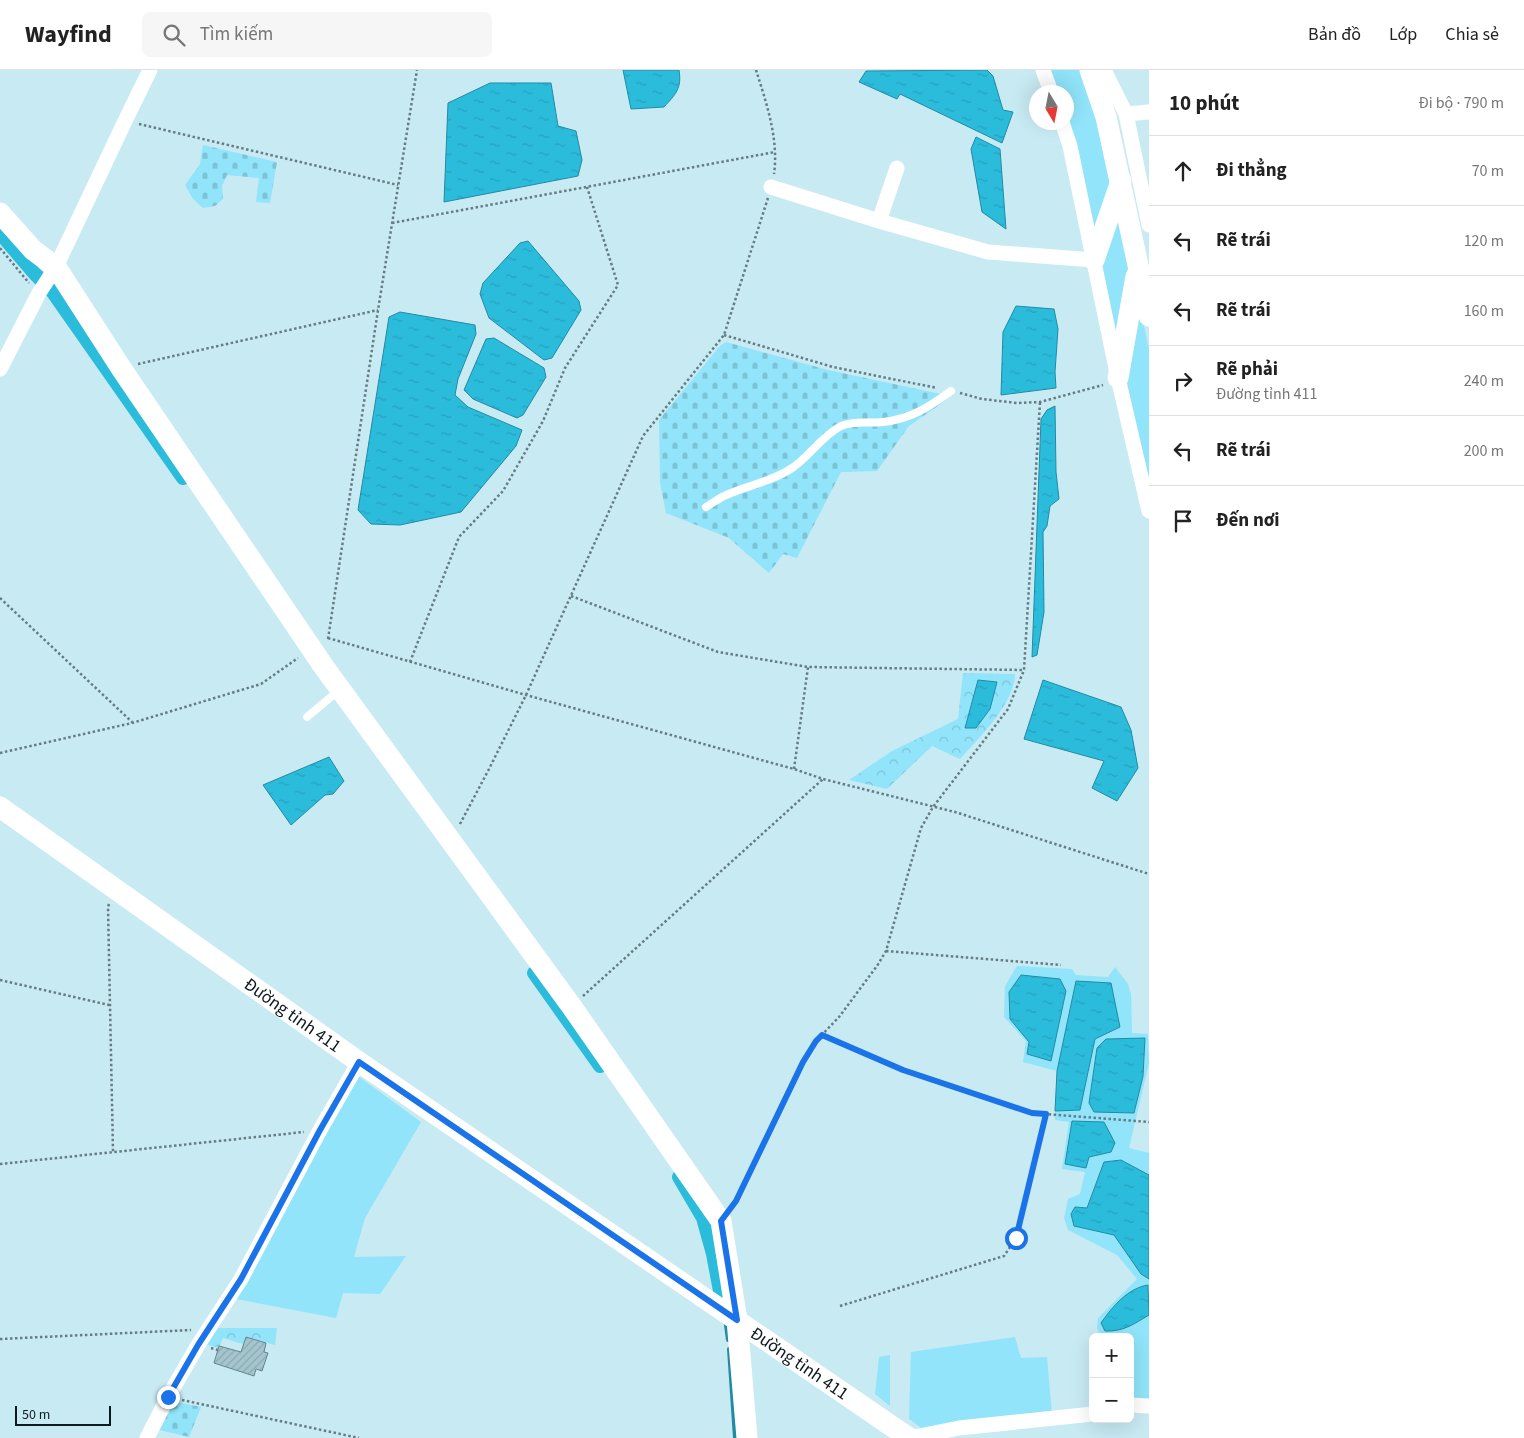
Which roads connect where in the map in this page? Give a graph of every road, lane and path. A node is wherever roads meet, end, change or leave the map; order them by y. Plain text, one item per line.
1 (150, 70) edge
2 (417, 70) edge
3 (756, 70) edge
4 (1043, 70) edge
5 (1090, 70) edge
6 (1104, 70) edge
7 (1116, 70) edge
8 (1048, 85) edge
9 (1118, 96) junction
10 (1149, 112) edge
11 (1126, 114) junction
12 (124, 121) junction
13 (1065, 130) edge
14 (775, 152) junction
15 (897, 168) dead end
16 (1121, 181) junction
17 (398, 185) junction
18 (587, 187) junction
19 (771, 187) junction
20 (0, 213) edge
21 (879, 221) junction
22 (392, 223) junction
23 (1149, 225) edge
24 (0, 248) edge
25 (1094, 260) junction
26 (1138, 264) junction
27 (56, 268) junction
28 (38, 294) junction
29 (378, 310) junction
30 (1149, 316) edge
31 (724, 335) junction
32 (121, 368) junction
33 (0, 369) edge
34 (1118, 378) junction
35 (951, 391) junction
36 (1040, 402) junction
37 (706, 507) dead end
38 (1149, 511) edge
39 (571, 596) junction
40 (0, 598) edge
41 (320, 643) junction
42 (410, 662) junction
43 (324, 667) junction
44 (808, 667) junction
45 (1024, 670) junction
46 (336, 693) junction
47 (526, 695) junction
48 (307, 717) dead end
49 (132, 723) junction
50 (0, 753) edge
51 (794, 769) junction
52 (822, 779) junction
53 (0, 807) edge
54 (933, 807) junction
55 (450, 841) junction
56 (1149, 874) edge
57 (117, 890) junction
58 (886, 951) junction
59 (1061, 965) dead end
60 (0, 980) edge
61 (109, 1005) junction
62 (572, 1007) junction
63 (822, 1035) junction
64 (359, 1062) junction
65 (1046, 1114) junction
66 (1149, 1122) edge
67 (320, 1130) junction
68 (113, 1152) junction
69 (0, 1164) edge
70 (721, 1221) junction
71 (840, 1306) dead end
72 (737, 1320) junction
73 (208, 1329) junction
74 (0, 1339) edge
75 (168, 1397) junction
76 (1134, 1405) edge
77 (1149, 1406) edge
78 (1089, 1414) edge
79 (147, 1438) edge
80 (358, 1438) edge
81 (747, 1438) edge
82 (909, 1438) edge

1 - 12 street
2 - 17 path
3 - 14 path
4 - 8 street
5 - 16 main road
6 - 9 street
7 - 9 street
9 - 11 street
10 - 11 street
11 - 23 street
12 - 17 path
12 - 27 street
13 - 25 street
14 - 18 path
14 - 19 path
15 - 21 street
16 - 25 main road
16 - 26 main road
17 - 22 path
18 - 22 path
18 - 42 path
19 - 21 street
19 - 31 path
20 - 27 main road
21 - 25 street
22 - 29 path
24 - 28 path
25 - 34 street
26 - 30 main road
26 - 34 main road
27 - 28 street
27 - 32 main road
28 - 33 street
29 - 32 path
29 - 41 path
31 - 35 path
31 - 39 path
32 - 41 main road
34 - 36 path
34 - 38 street
35 - 36 path
35 - 37 lane
36 - 45 path
39 - 44 path
39 - 47 path
40 - 49 path
41 - 42 path
41 - 43 main road
41 - 43 path
41 - 49 path
42 - 47 path
43 - 46 main road
44 - 45 path
44 - 51 path
45 - 54 path
46 - 48 lane
46 - 55 main road
47 - 51 path
47 - 55 path
49 - 50 path
51 - 52 path
52 - 54 path
52 - 62 path
53 - 57 main road, Đường tỉnh 411
54 - 56 path
54 - 58 path
55 - 62 main road
57 - 61 path
57 - 64 main road, Đường tỉnh 411
58 - 59 path
58 - 63 path
60 - 61 path
61 - 68 path
62 - 70 main road
63 - 65 path
63 - 70 path
64 - 67 street
64 - 72 main road, Đường tỉnh 411
65 - 66 path
65 - 71 path
67 - 68 path
67 - 73 street
68 - 69 path
70 - 72 main road
72 - 81 main road
72 - 82 main road, Đường tỉnh 411
73 - 74 path
73 - 75 street
75 - 79 street
75 - 80 path
76 - 77 street
78 - 82 street

